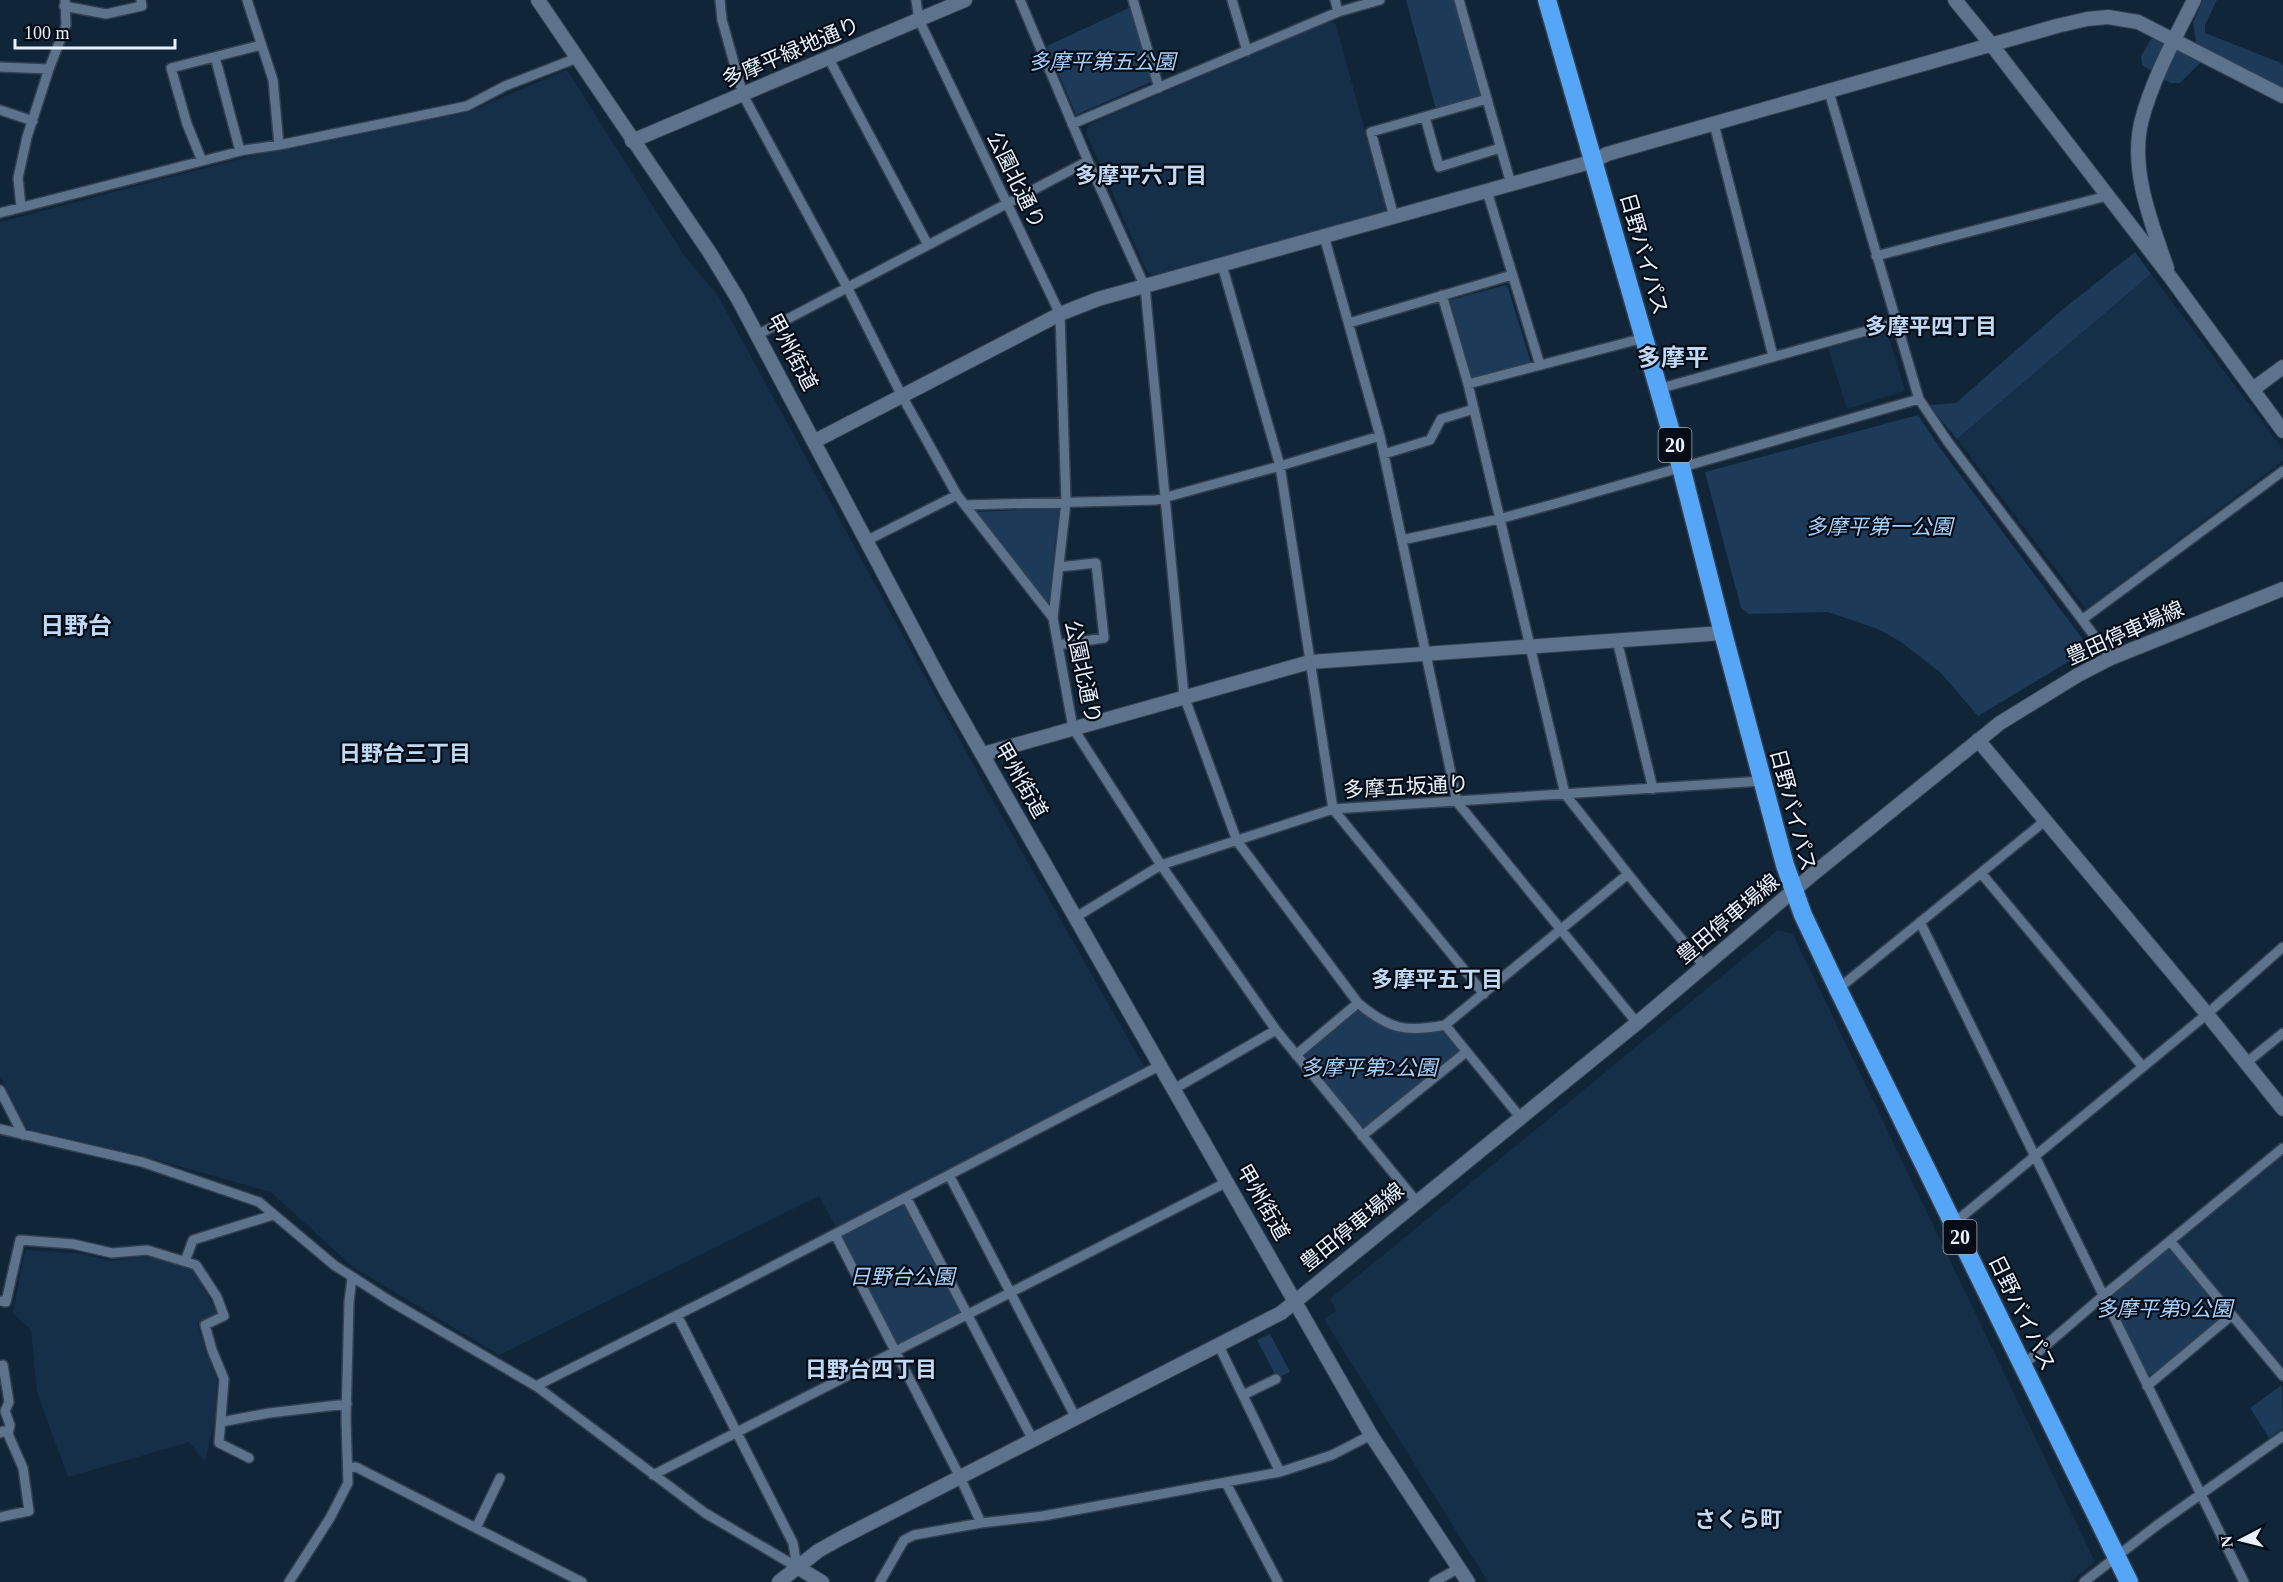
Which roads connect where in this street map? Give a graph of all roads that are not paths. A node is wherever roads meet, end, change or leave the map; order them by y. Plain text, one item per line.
1 (141, 0) edge
2 (247, 0) edge
3 (538, 0) edge
4 (720, 0) edge
5 (916, 0) edge
6 (965, 0) edge
7 (1020, 0) edge
8 (1132, 0) edge
9 (1232, 0) edge
10 (1335, 0) edge
11 (1380, 0) edge
12 (1459, 0) edge
13 (1548, 0) edge
14 (1955, 0) edge
15 (2194, 0) edge
16 (64, 3) edge
17 (1338, 12) junction
18 (918, 20) junction
19 (2174, 40) junction
20 (1991, 44) junction
21 (261, 45) junction
22 (1247, 51) junction
23 (215, 57) junction
24 (577, 58) junction
25 (829, 59) junction
26 (0, 67) edge
27 (49, 69) junction
28 (1159, 88) junction
29 (1829, 92) junction
30 (743, 95) junction
31 (2283, 96) edge
32 (1487, 99) junction
33 (0, 110) edge
34 (1425, 117) junction
35 (33, 121) junction
36 (1072, 124) junction
37 (1714, 124) junction
38 (632, 141) junction
39 (279, 145) junction
40 (1500, 148) junction
41 (240, 151) junction
42 (1594, 160) junction
43 (202, 161) junction
44 (1088, 161) junction
45 (1510, 184) junction
46 (1487, 190) junction
47 (2107, 196) junction
48 (1007, 204) junction
49 (21, 207) junction
50 (0, 213) edge
51 (1394, 217) junction
52 (2150, 220) junction
53 (2131, 227) junction
54 (1324, 236) junction
55 (928, 245) junction
56 (1876, 255) junction
57 (1222, 265) junction
58 (1512, 275) junction
59 (2170, 278) junction
60 (847, 287) junction
61 (1144, 287) junction
62 (1442, 296) junction
63 (1060, 314) junction
64 (1348, 323) junction
65 (1895, 323) junction
66 (759, 334) junction
67 (1644, 338) junction
68 (1773, 356) junction
69 (1540, 365) junction
70 (2283, 366) edge
71 (1468, 384) junction
72 (1658, 389) junction
73 (2253, 389) junction
74 (902, 396) junction
75 (1919, 399) junction
76 (1474, 409) junction
77 (2283, 431) edge
78 (1380, 436) junction
79 (815, 441) junction
80 (1384, 454) junction
81 (1280, 466) junction
82 (1681, 467) junction
83 (2283, 471) edge
84 (957, 495) junction
85 (1164, 498) junction
86 (1066, 502) junction
87 (965, 505) junction
88 (1499, 519) junction
89 (868, 540) junction
90 (1402, 540) junction
91 (1059, 567) junction
92 (2283, 589) edge
93 (1053, 618) junction
94 (2083, 619) junction
95 (1723, 633) junction
96 (1617, 640) junction
97 (1058, 645) junction
98 (1529, 646) junction
99 (1427, 652) junction
100 (2111, 658) junction
101 (1310, 662) junction
102 (1184, 696) junction
103 (1073, 728) junction
104 (1978, 740) junction
105 (982, 754) junction
106 (1762, 781) junction
107 (1653, 789) junction
108 (1564, 794) junction
109 (1457, 802) junction
110 (1333, 809) junction
111 (2046, 820) junction
112 (1237, 841) junction
113 (1161, 865) junction
114 (1981, 873) junction
115 (1628, 874) junction
116 (1793, 892) junction
117 (1076, 917) junction
118 (1920, 922) junction
119 (1561, 930) junction
120 (2283, 947) edge
121 (1704, 966) junction
122 (1838, 989) junction
123 (1484, 994) junction
124 (1358, 1003) junction
125 (2207, 1014) junction
126 (1637, 1023) junction
127 (1445, 1025) junction
128 (1276, 1030) junction
129 (2283, 1033) edge
130 (1466, 1052) junction
131 (1296, 1055) junction
132 (2246, 1063) junction
133 (1161, 1065) junction
134 (2143, 1067) junction
135 (1174, 1089) junction
136 (0, 1090) edge
137 (2283, 1109) edge
138 (1520, 1117) junction
139 (0, 1129) edge
140 (24, 1135) junction
141 (1362, 1136) junction
142 (2283, 1148) edge
143 (2036, 1156) junction
144 (949, 1175) junction
145 (1227, 1182) junction
146 (906, 1197) junction
147 (1417, 1202) junction
148 (273, 1215) junction
149 (1954, 1223) junction
150 (835, 1234) junction
151 (2170, 1241) junction
152 (185, 1261) junction
153 (352, 1278) junction
154 (1010, 1293) junction
155 (2103, 1296) junction
156 (0, 1301) edge
157 (1296, 1301) junction
158 (968, 1314) junction
159 (677, 1315) junction
160 (2232, 1315) junction
161 (1219, 1346) junction
162 (895, 1352) junction
163 (2023, 1365) junction
164 (0, 1366) edge
165 (2283, 1376) edge
166 (1276, 1379) dead end
167 (536, 1386) junction
168 (2147, 1386) junction
169 (1243, 1395) junction
170 (347, 1404) junction
171 (1076, 1418) junction
172 (221, 1422) junction
173 (737, 1432) junction
174 (4, 1433) edge
175 (1371, 1435) junction
176 (2283, 1436) edge
177 (1033, 1440) junction
178 (249, 1458) dead end
179 (349, 1468) junction
180 (1280, 1472) junction
181 (653, 1474) junction
182 (960, 1477) junction
183 (500, 1478) dead end
184 (1226, 1482) junction
185 (2200, 1496) junction
186 (0, 1517) edge
187 (981, 1523) junction
188 (476, 1528) junction
189 (2116, 1556) junction
190 (796, 1567) junction
191 (1459, 1568) junction
192 (289, 1582) edge
193 (582, 1582) edge
194 (779, 1582) edge
195 (822, 1582) edge
196 (880, 1582) edge
197 (1278, 1582) edge
198 (1434, 1582) edge
199 (1468, 1582) edge
200 (2084, 1582) edge
201 (2129, 1582) edge
202 (2244, 1582) edge

1 - 16 street
2 - 21 street
3 - 24 street, 甲州街道
4 - 30 street
5 - 18 street, 公園北通り
6 - 18 street, 多摩平緑地通り
7 - 36 street
8 - 28 street
9 - 22 street
10 - 17 street
11 - 17 street
12 - 32 street
13 - 42 highway, 日野バイパス / 20
14 - 20 street
15 - 19 street
16 - 27 street
17 - 22 street
18 - 25 street, 多摩平緑地通り
18 - 48 street, 公園北通り
19 - 20 street
19 - 31 street
19 - 52 street
20 - 29 street
20 - 47 street
21 - 23 street
21 - 39 street
22 - 28 street
23 - 41 street
23 - 43 street
24 - 38 street, 甲州街道
24 - 39 street
25 - 30 street, 多摩平緑地通り
25 - 55 street
26 - 27 street
27 - 35 street
28 - 36 street
29 - 37 street
29 - 56 street
30 - 38 street, 多摩平緑地通り
30 - 60 street
32 - 34 street
32 - 40 street
33 - 35 street
34 - 40 street
34 - 51 street
35 - 49 street
36 - 44 street
37 - 42 street
37 - 68 street
38 - 66 street, 甲州街道
39 - 41 street
40 - 45 street
41 - 43 street
42 - 45 street
42 - 67 highway, 日野バイパス / 20
43 - 49 street
44 - 48 street
44 - 61 street
45 - 46 street
46 - 51 street
46 - 58 street
47 - 53 street
47 - 56 street
48 - 55 street
48 - 63 street, 公園北通り
49 - 50 street
51 - 54 street
52 - 53 street
52 - 59 street
53 - 59 street
54 - 57 street
54 - 64 street
55 - 60 street
56 - 65 street
57 - 61 street
57 - 81 street
58 - 62 street
58 - 69 street
59 - 73 street
60 - 66 street
60 - 74 street
61 - 63 street
61 - 85 street
62 - 64 street
62 - 71 street
63 - 74 street
63 - 86 street, 公園北通り
64 - 78 street
65 - 68 street
65 - 75 street
66 - 79 street, 甲州街道
67 - 69 street
67 - 72 highway, 日野バイパス / 20
68 - 72 street
69 - 71 street
70 - 73 street
71 - 76 street
72 - 82 highway, 日野バイパス / 20
73 - 77 street
74 - 79 street
74 - 84 street
75 - 82 street
75 - 94 street
76 - 80 street
76 - 88 street
78 - 80 street
78 - 81 street
79 - 89 street, 甲州街道
80 - 90 street
81 - 85 street
81 - 101 street
82 - 88 street
82 - 95 highway, 日野バイパス / 20
83 - 94 street
84 - 87 street
84 - 89 street
85 - 86 street
85 - 102 street
86 - 87 street
86 - 91 street, 公園北通り
87 - 93 street
88 - 90 street
88 - 98 street
89 - 105 street, 甲州街道
90 - 99 street
91 - 93 street, 公園北通り
91 - 97 street
92 - 100 street, 豊田停車場線
93 - 97 street, 公園北通り
94 - 100 street
95 - 96 street
95 - 106 highway, 日野バイパス / 20
96 - 98 street
96 - 107 street
97 - 103 street, 公園北通り
98 - 99 street
98 - 108 street
99 - 101 street
99 - 109 street
100 - 104 street, 豊田停車場線
101 - 102 street
101 - 110 street
102 - 103 street
102 - 112 street
103 - 105 street
103 - 113 street, 公園北通り
104 - 111 street
104 - 116 street, 豊田停車場線
105 - 117 street, 甲州街道
106 - 107 street, 多摩五坂通り
106 - 116 highway, 日野バイパス / 20
107 - 108 street, 多摩五坂通り
108 - 109 street, 多摩五坂通り
108 - 115 street
109 - 110 street, 多摩五坂通り
109 - 119 street
110 - 112 street, 多摩五坂通り
110 - 123 street
111 - 114 street
111 - 125 street
112 - 113 street, 多摩五坂通り
112 - 124 street
113 - 117 street, 多摩五坂通り
113 - 128 street, 公園北通り
114 - 118 street
114 - 134 street
115 - 119 street
115 - 121 street
116 - 121 street, 豊田停車場線
116 - 122 highway, 日野バイパス / 20
117 - 133 street, 甲州街道
118 - 122 street
118 - 143 street
119 - 123 street
119 - 126 street
120 - 125 street
121 - 126 street, 豊田停車場線
122 - 149 highway, 日野バイパス / 20
123 - 127 street
124 - 127 street
124 - 131 street
125 - 132 street
125 - 134 street
126 - 138 street, 豊田停車場線
127 - 130 street
128 - 131 street, 公園北通り
128 - 135 street
129 - 132 street
130 - 138 street
130 - 141 street
131 - 141 street, 公園北通り
132 - 137 street
133 - 135 street, 甲州街道
133 - 144 street
134 - 143 street
135 - 145 street, 甲州街道
136 - 140 street
138 - 147 street, 豊田停車場線
139 - 140 street
140 - 148 street
141 - 147 street, 公園北通り
142 - 151 street
143 - 149 street
143 - 155 street
144 - 146 street
144 - 154 street
145 - 154 street
145 - 157 street, 甲州街道
146 - 150 street
146 - 158 street
147 - 157 street, 豊田停車場線
148 - 152 street
148 - 153 street
149 - 163 highway, 日野バイパス / 20
150 - 159 street
150 - 162 street
151 - 155 street
151 - 160 street
152 - 156 street
152 - 172 street
153 - 167 street
153 - 170 street
154 - 158 street
154 - 171 street
155 - 163 street
155 - 168 street
157 - 161 street, 豊田停車場線
157 - 175 street, 甲州街道
158 - 162 street
158 - 177 street
159 - 167 street
159 - 173 street
160 - 165 street
160 - 168 street
161 - 169 street
161 - 171 street, 豊田停車場線
162 - 173 street
162 - 182 street
163 - 189 highway, 日野バイパス / 20
164 - 174 street
166 - 169 street
167 - 181 street
168 - 185 street
169 - 180 street
170 - 172 street
170 - 179 street
171 - 177 street, 豊田停車場線
172 - 178 street
173 - 181 street
173 - 190 street
174 - 186 street
175 - 180 street
175 - 191 street, 甲州街道
176 - 185 street
177 - 182 street, 豊田停車場線
179 - 188 street
179 - 192 street
180 - 184 street
181 - 190 street
182 - 187 street
182 - 190 street, 豊田停車場線
183 - 188 street
184 - 187 street
184 - 197 street
185 - 189 street
185 - 202 street
187 - 196 street
188 - 193 street
189 - 200 street
189 - 201 highway, 日野バイパス / 20
190 - 194 street, 豊田停車場線
190 - 195 street
191 - 198 street
191 - 199 street, 甲州街道

